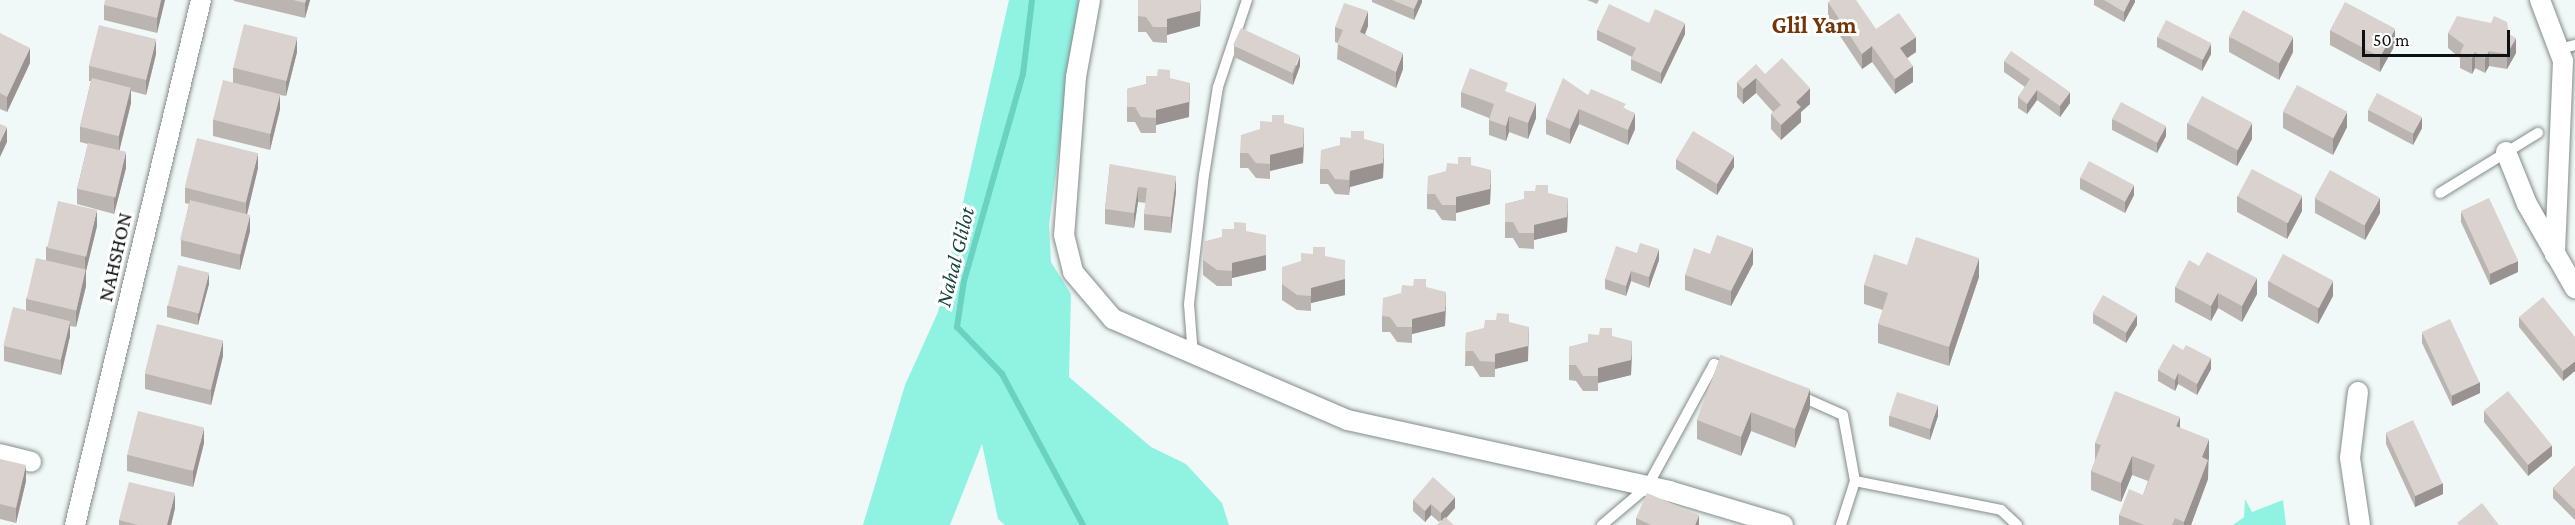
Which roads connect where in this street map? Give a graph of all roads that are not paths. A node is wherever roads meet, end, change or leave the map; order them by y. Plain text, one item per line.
1 (201, 0) edge
2 (1090, 0) edge
3 (1247, 0) edge
4 (2540, 0) edge
5 (2568, 47) edge
6 (2538, 133) dead end
7 (2506, 152) junction
8 (2440, 193) dead end
9 (2555, 255) junction
10 (2575, 288) edge
11 (1193, 356) junction
12 (1746, 376) edge
13 (1788, 392) edge
14 (2358, 392) dead end
15 (0, 454) edge
16 (31, 462) dead end
17 (1855, 481) junction
18 (1647, 487) junction
19 (75, 525) edge
20 (1602, 525) edge
21 (1783, 525) edge
22 (1841, 525) edge
23 (2017, 525) edge
24 (2360, 525) edge

1 - 19 street, NAHSHON
2 - 11 street
3 - 11 lane
4 - 5 street
5 - 9 street
6 - 7 lane
7 - 8 lane
7 - 9 street
9 - 10 street
11 - 18 street
12 - 18 lane
13 - 17 lane
14 - 24 street
15 - 16 street
17 - 22 lane
17 - 23 lane
18 - 20 lane
18 - 21 street

